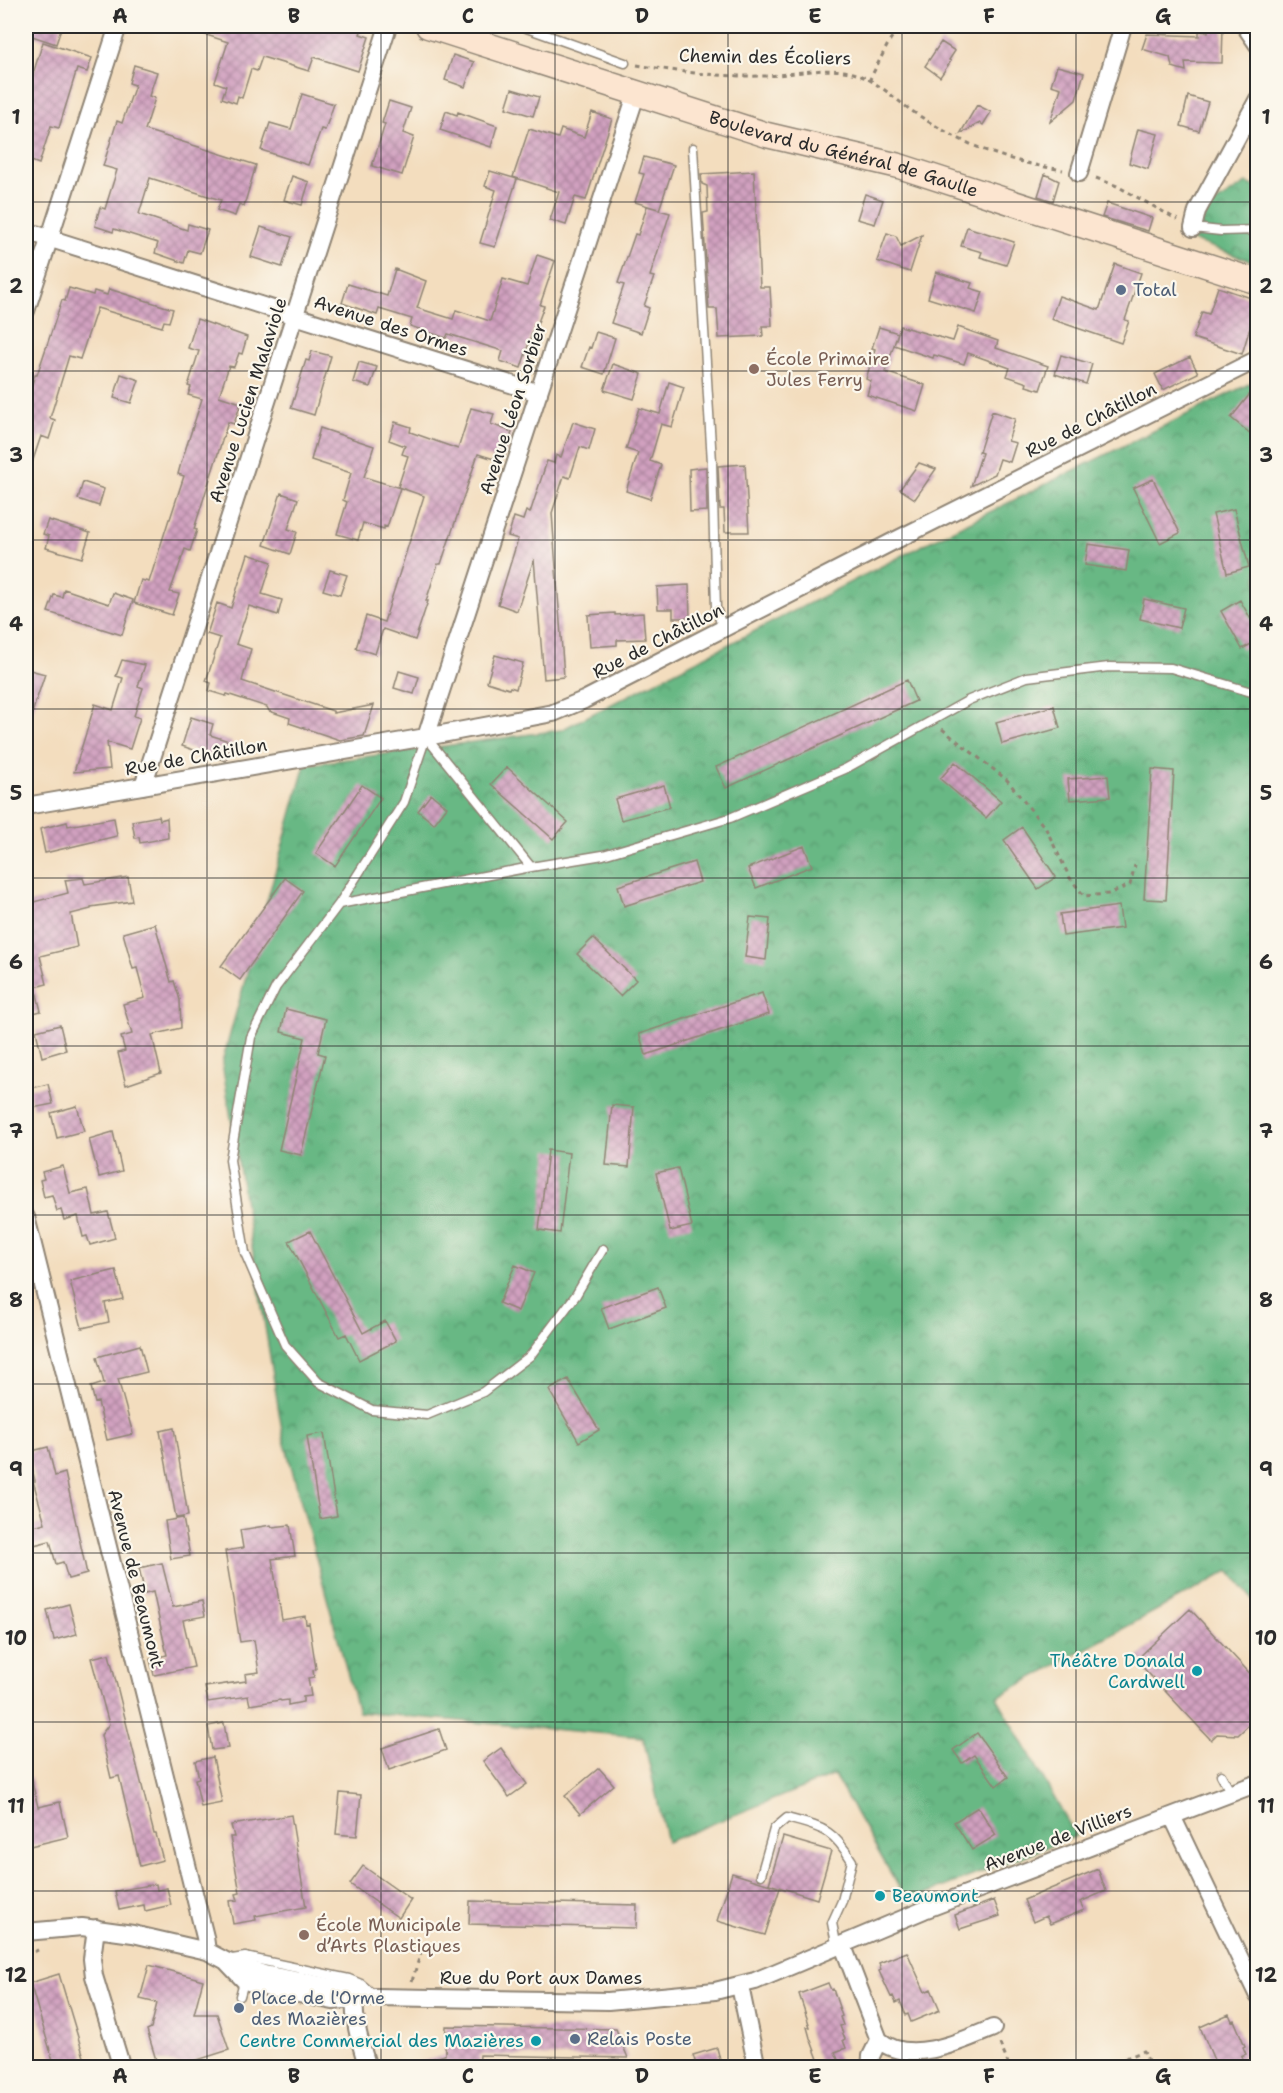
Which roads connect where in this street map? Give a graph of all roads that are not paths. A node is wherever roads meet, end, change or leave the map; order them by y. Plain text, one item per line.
1 (118, 26) edge
2 (388, 26) edge
3 (428, 26) edge
4 (521, 26) edge
5 (1123, 26) edge
6 (1245, 26) edge
7 (1257, 45) edge
8 (624, 63) road end
9 (637, 92) junction
10 (1257, 99) edge
11 (693, 148) dead end
12 (1079, 173) road end
13 (1193, 228) joint
14 (1257, 230) edge
15 (26, 231) edge
16 (49, 238) junction
17 (1257, 282) edge
18 (26, 311) edge
19 (295, 316) junction
20 (1257, 359) edge
21 (539, 393) junction
22 (723, 629) junction
23 (1257, 694) edge
24 (426, 737) junction
25 (143, 786) junction
26 (26, 806) edge
27 (531, 867) junction
28 (339, 904) junction
29 (26, 1217) edge
30 (603, 1248) dead end
31 (1221, 1775) dead end
32 (1257, 1783) edge
33 (1231, 1793) junction
34 (1172, 1816) junction
35 (761, 1875) dead end
36 (96, 1928) junction
37 (26, 1932) edge
38 (840, 1947) junction
39 (207, 1951) junction
40 (226, 1962) junction
41 (740, 1986) junction
42 (354, 1995) junction
43 (1257, 1996) edge
44 (376, 1997) junction
45 (993, 2028) road end
46 (879, 2040) junction
47 (122, 2067) edge
48 (368, 2067) edge
49 (757, 2067) edge
50 (870, 2067) edge

1 - 16 street
2 - 19 street, Avenue Lucien Malaviole
3 - 9 main road, Boulevard du Général de Gaulle
4 - 8 lane
5 - 12 street
6 - 7 street
9 - 17 main road, Boulevard du Général de Gaulle
9 - 21 street, Avenue Léon Sorbier
10 - 13 street
11 - 22 lane
13 - 14 lane
15 - 16 street, Avenue des Ormes
16 - 18 street
16 - 19 street, Avenue des Ormes
19 - 21 street, Avenue des Ormes
19 - 25 street, Avenue Lucien Malaviole
20 - 22 street, Rue de Châtillon
21 - 24 street, Avenue Léon Sorbier
22 - 24 street, Rue de Châtillon
23 - 27 lane
24 - 25 street, Rue de Châtillon
24 - 27 lane
24 - 28 lane
25 - 26 street, Rue de Châtillon
27 - 28 lane
28 - 30 lane
29 - 39 street, Avenue de Beaumont
31 - 33 lane
32 - 33 street, Avenue de Villiers
33 - 34 street, Avenue de Villiers
34 - 38 street, Avenue de Villiers
34 - 43 street
35 - 38 lane
36 - 37 street, Rue du Port aux Dames
36 - 39 street, Rue du Port aux Dames
36 - 47 street
38 - 41 street, Avenue de Villiers
38 - 46 street
39 - 40 street, Rue du Port aux Dames
40 - 42 street, Rue du Port aux Dames
40 - 44 lane
41 - 44 street, Rue du Port aux Dames
41 - 49 street
42 - 44 street, Rue du Port aux Dames
42 - 48 street
45 - 46 street
46 - 50 street

